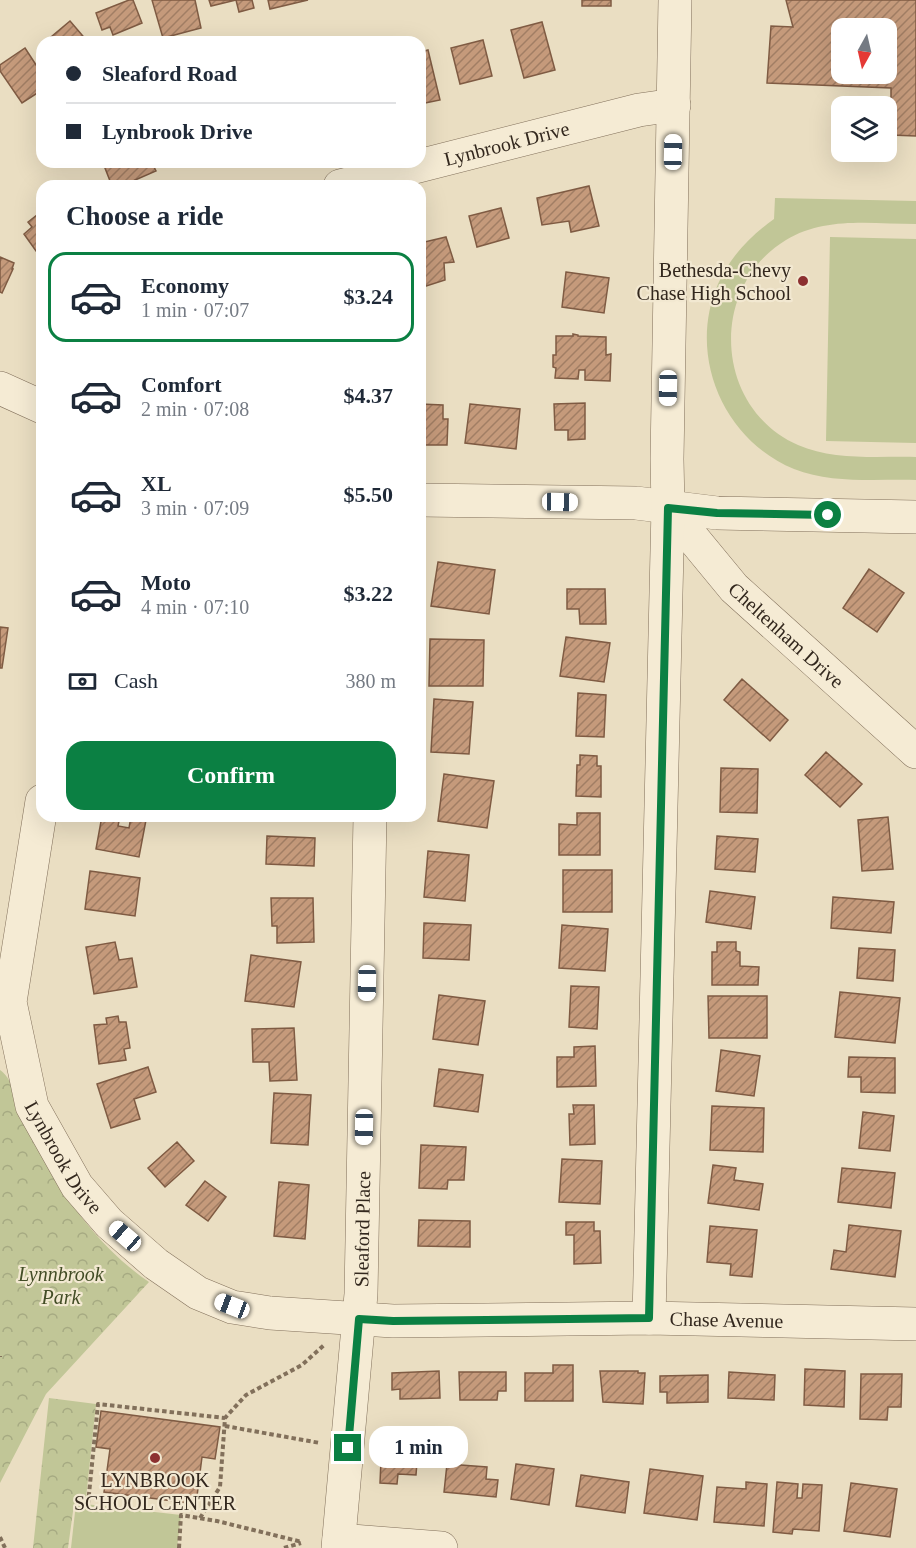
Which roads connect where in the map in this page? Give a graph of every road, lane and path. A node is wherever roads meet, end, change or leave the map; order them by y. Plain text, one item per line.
1 (675, 0) edge
2 (674, 105) junction
3 (426, 164) edge
4 (411, 168) edge
5 (364, 180) edge
6 (0, 388) edge
7 (36, 404) edge
8 (426, 500) edge
9 (668, 508) junction
10 (916, 517) edge
11 (916, 752) edge
12 (38, 822) edge
13 (370, 822) edge
14 (5, 1009) edge
15 (649, 1318) junction
16 (359, 1319) junction
17 (916, 1324) edge
18 (329, 1341) dead end
19 (225, 1418) junction
20 (225, 1426) junction
21 (348, 1448) junction
22 (88, 1504) dead end
23 (200, 1518) junction
24 (0, 1537) edge
25 (302, 1542) dead end
26 (338, 1544) edge
27 (5, 1548) edge
28 (179, 1548) edge
29 (441, 1548) edge

1 - 2 street
2 - 3 street, Lynbrook Drive
2 - 9 street
4 - 5 street, Lynbrook Drive
6 - 7 street
8 - 9 street
9 - 10 street
9 - 11 street, Cheltenham Drive
9 - 15 street
12 - 14 street, Lynbrook Drive
13 - 16 street, Sleaford Place
14 - 16 street, Lynbrook Drive
15 - 16 street, Chase Avenue
15 - 17 street, Chase Avenue
16 - 21 street
18 - 19 path
19 - 20 path
19 - 22 path
20 - 21 path
20 - 23 path
21 - 26 street
23 - 25 path
23 - 28 path
24 - 27 path
26 - 29 street

